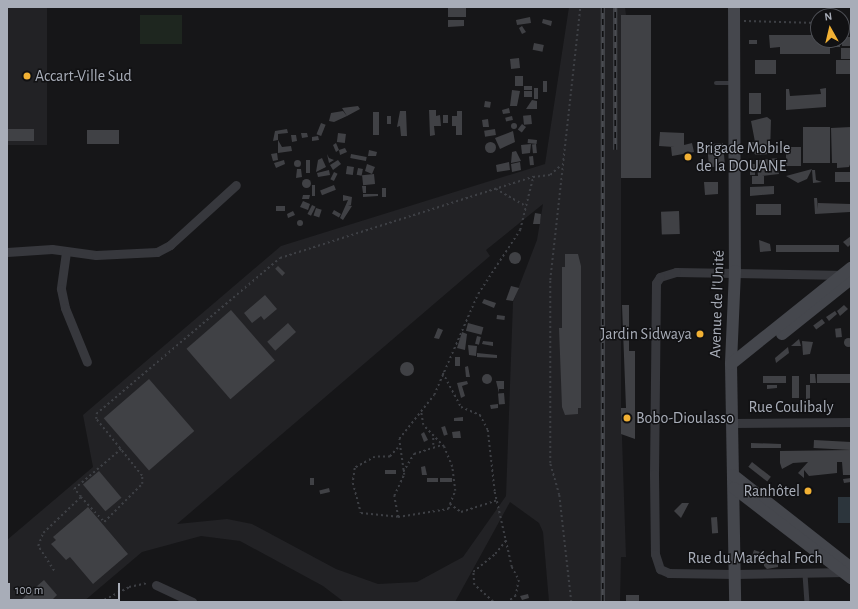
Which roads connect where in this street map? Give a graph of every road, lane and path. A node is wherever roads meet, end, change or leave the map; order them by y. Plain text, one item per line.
1 (580, 7) edge
2 (734, 7) edge
3 (734, 21) junction
4 (810, 23) edge
5 (734, 83) junction
6 (716, 84) dead end
7 (561, 165) junction
8 (533, 177) junction
9 (236, 185) dead end
10 (495, 189) junction
11 (524, 205) junction
12 (7, 252) edge
13 (66, 252) junction
14 (735, 271) junction
15 (849, 274) edge
16 (87, 362) dead end
17 (732, 369) junction
18 (443, 373) junction
19 (421, 413) junction
20 (851, 422) edge
21 (732, 423) junction
22 (433, 435) junction
23 (441, 444) junction
24 (433, 445) junction
25 (398, 447) junction
26 (121, 449) junction
27 (403, 472) junction
28 (733, 475) junction
29 (734, 488) junction
30 (81, 497) junction
31 (497, 500) junction
32 (450, 504) junction
33 (398, 517) junction
34 (507, 539) junction
35 (54, 571) dead end
36 (849, 572) edge
37 (735, 574) junction
38 (805, 574) junction
39 (156, 585) joint
40 (100, 602) edge
41 (192, 602) edge
42 (493, 602) edge
43 (508, 602) edge
44 (571, 602) edge
45 (735, 602) edge
46 (807, 602) edge

1 - 7 path
2 - 3 main road, Avenue de l'Unité
3 - 4 path
3 - 5 main road, Avenue de l'Unité
5 - 6 lane
5 - 14 main road, Avenue de l'Unité
7 - 8 path
7 - 44 path
8 - 10 path
8 - 11 path
9 - 13 street
10 - 11 path
10 - 26 path
11 - 18 path
12 - 13 street
13 - 16 street
14 - 15 street
14 - 17 main road, Avenue de l'Unité
14 - 37 street, Rue du Maréchal Foch
15 - 17 main road
17 - 21 main road, Avenue de l'Unité
18 - 19 path
18 - 31 path
19 - 22 path
19 - 25 path
20 - 21 street, Rue Coulibaly
21 - 28 main road, Avenue de l'Unité
22 - 23 path
22 - 24 path
23 - 24 path
23 - 32 path
24 - 27 path
25 - 27 path
25 - 33 path
26 - 30 path
26 - 30 path
27 - 33 path
28 - 29 main road, Avenue de l'Unité
28 - 36 main road
29 - 36 main road
29 - 37 main road, Avenue de l'Unité
30 - 35 path
31 - 32 path
31 - 34 path
32 - 33 path
34 - 42 path
34 - 43 path
36 - 38 street, Rue du Maréchal Foch
37 - 38 street, Rue du Maréchal Foch
37 - 45 main road, Avenue de l'Unité
38 - 46 lane
39 - 40 path
39 - 41 street

